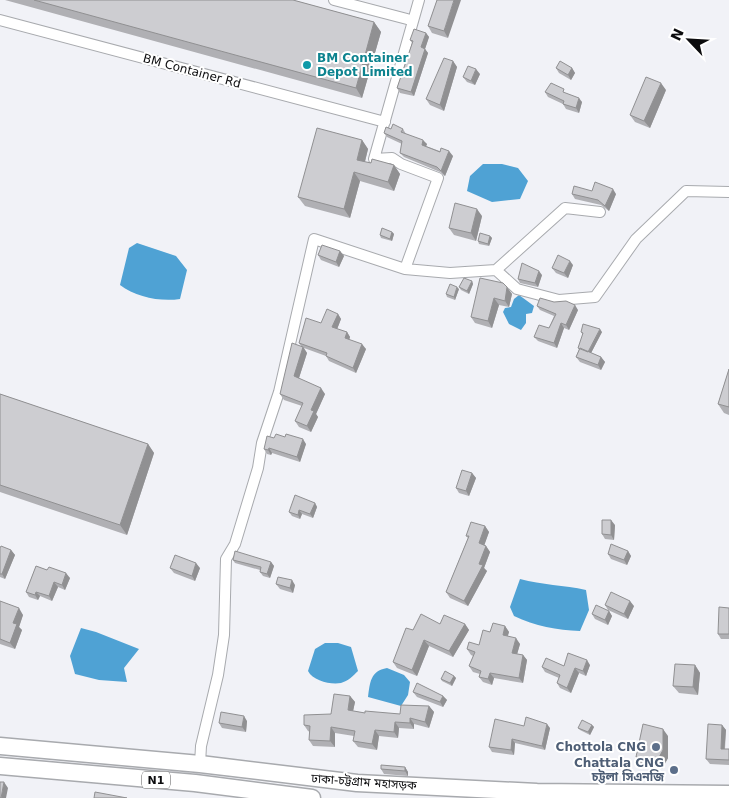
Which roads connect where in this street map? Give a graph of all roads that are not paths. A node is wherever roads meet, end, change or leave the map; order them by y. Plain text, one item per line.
1 (334, 0) edge
2 (419, 0) edge
3 (407, 19) dead end
4 (0, 20) edge
5 (385, 122) junction
6 (729, 192) edge
7 (600, 212) dead end
8 (405, 268) junction
9 (496, 270) junction
10 (0, 746) edge
11 (200, 764) junction
12 (0, 766) edge
13 (729, 794) edge
14 (312, 798) edge

1 - 3 street
2 - 5 street
4 - 5 street, BM Container Rd
5 - 8 street
6 - 9 street
7 - 9 street
8 - 9 street
8 - 11 street
10 - 11 highway, ঢাকা-চট্টগ্রাম মহাসড়ক / N1
11 - 13 highway, ঢাকা-চট্টগ্রাম মহাসড়ক / N1
12 - 14 highway, ঢাকা-চট্টগ্রাম মহাসড়ক / N1

